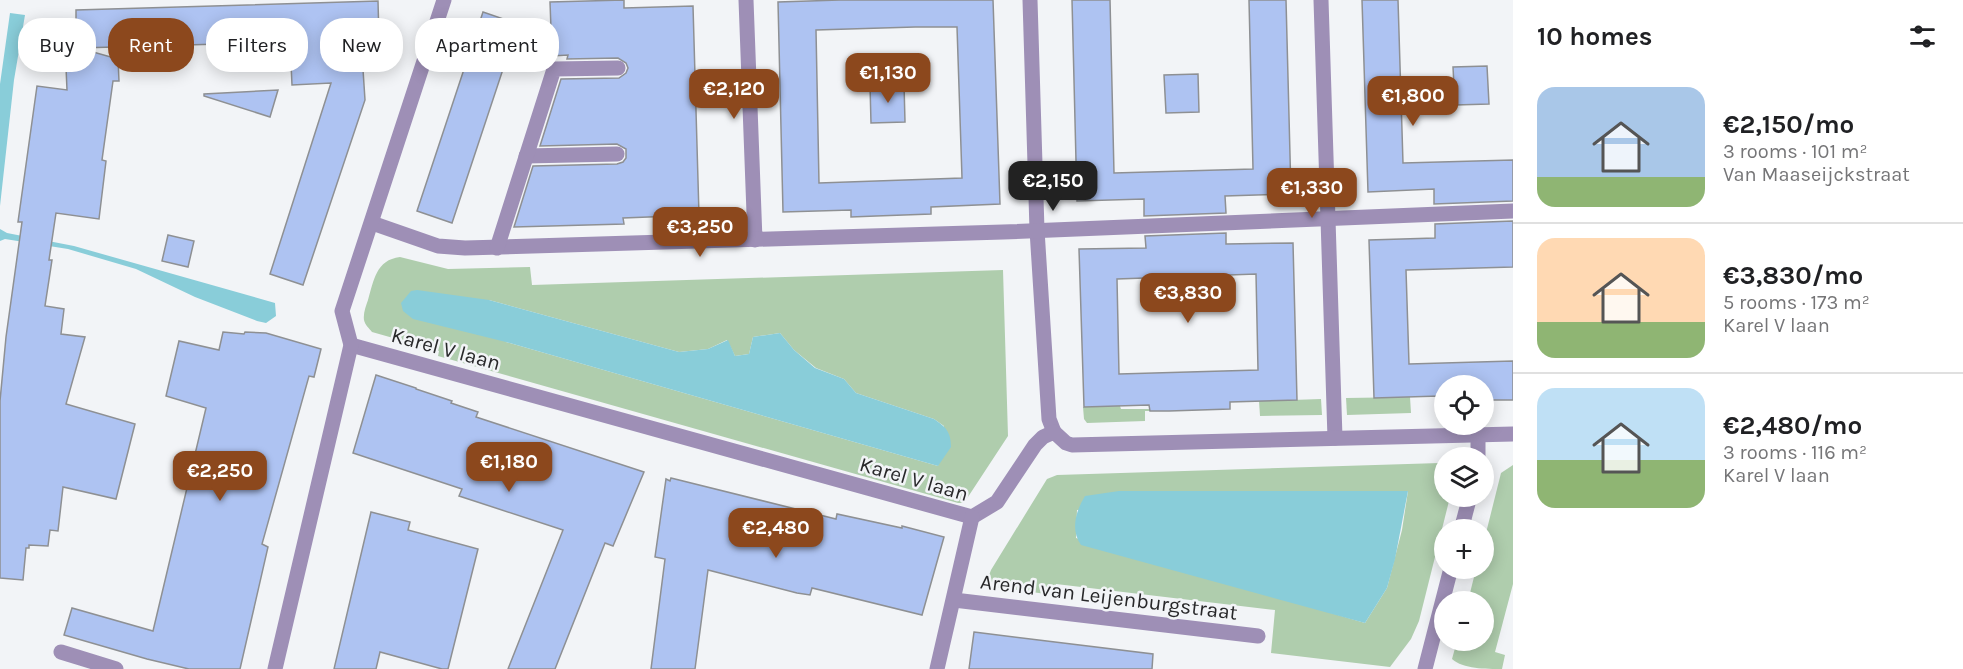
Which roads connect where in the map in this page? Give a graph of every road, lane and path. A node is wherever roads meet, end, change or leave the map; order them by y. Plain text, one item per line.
1 (444, 0) edge
2 (746, 0) edge
3 (1030, 0) edge
4 (1321, 0) edge
5 (618, 68) dead end
6 (617, 154) dead end
7 (526, 156) junction
8 (1513, 211) edge
9 (1328, 217) junction
10 (372, 223) junction
11 (1037, 230) junction
12 (755, 240) junction
13 (496, 248) junction
14 (351, 345) junction
15 (1054, 432) junction
16 (1494, 434) edge
17 (1513, 434) edge
18 (1442, 435) edge
19 (1335, 438) junction
20 (972, 517) junction
21 (1448, 579) edge
22 (954, 600) junction
23 (1258, 636) dead end
24 (61, 651) dead end
25 (82, 664) edge
26 (116, 669) edge
27 (275, 669) edge
28 (937, 669) edge
29 (1425, 669) edge

1 - 10 street
2 - 12 street
3 - 11 street
4 - 9 street
5 - 7 street
6 - 7 street
7 - 13 street
8 - 9 street
9 - 11 street
9 - 19 street
10 - 13 street
10 - 14 street
11 - 12 street
11 - 15 street
12 - 13 street
14 - 20 street, Karel V laan
14 - 27 street
15 - 19 street
15 - 20 street, Karel V laan
16 - 17 street
18 - 19 street
20 - 22 street
21 - 29 street
22 - 23 street, Arend van Leijenburgstraat
22 - 28 street
24 - 25 street
25 - 26 street

